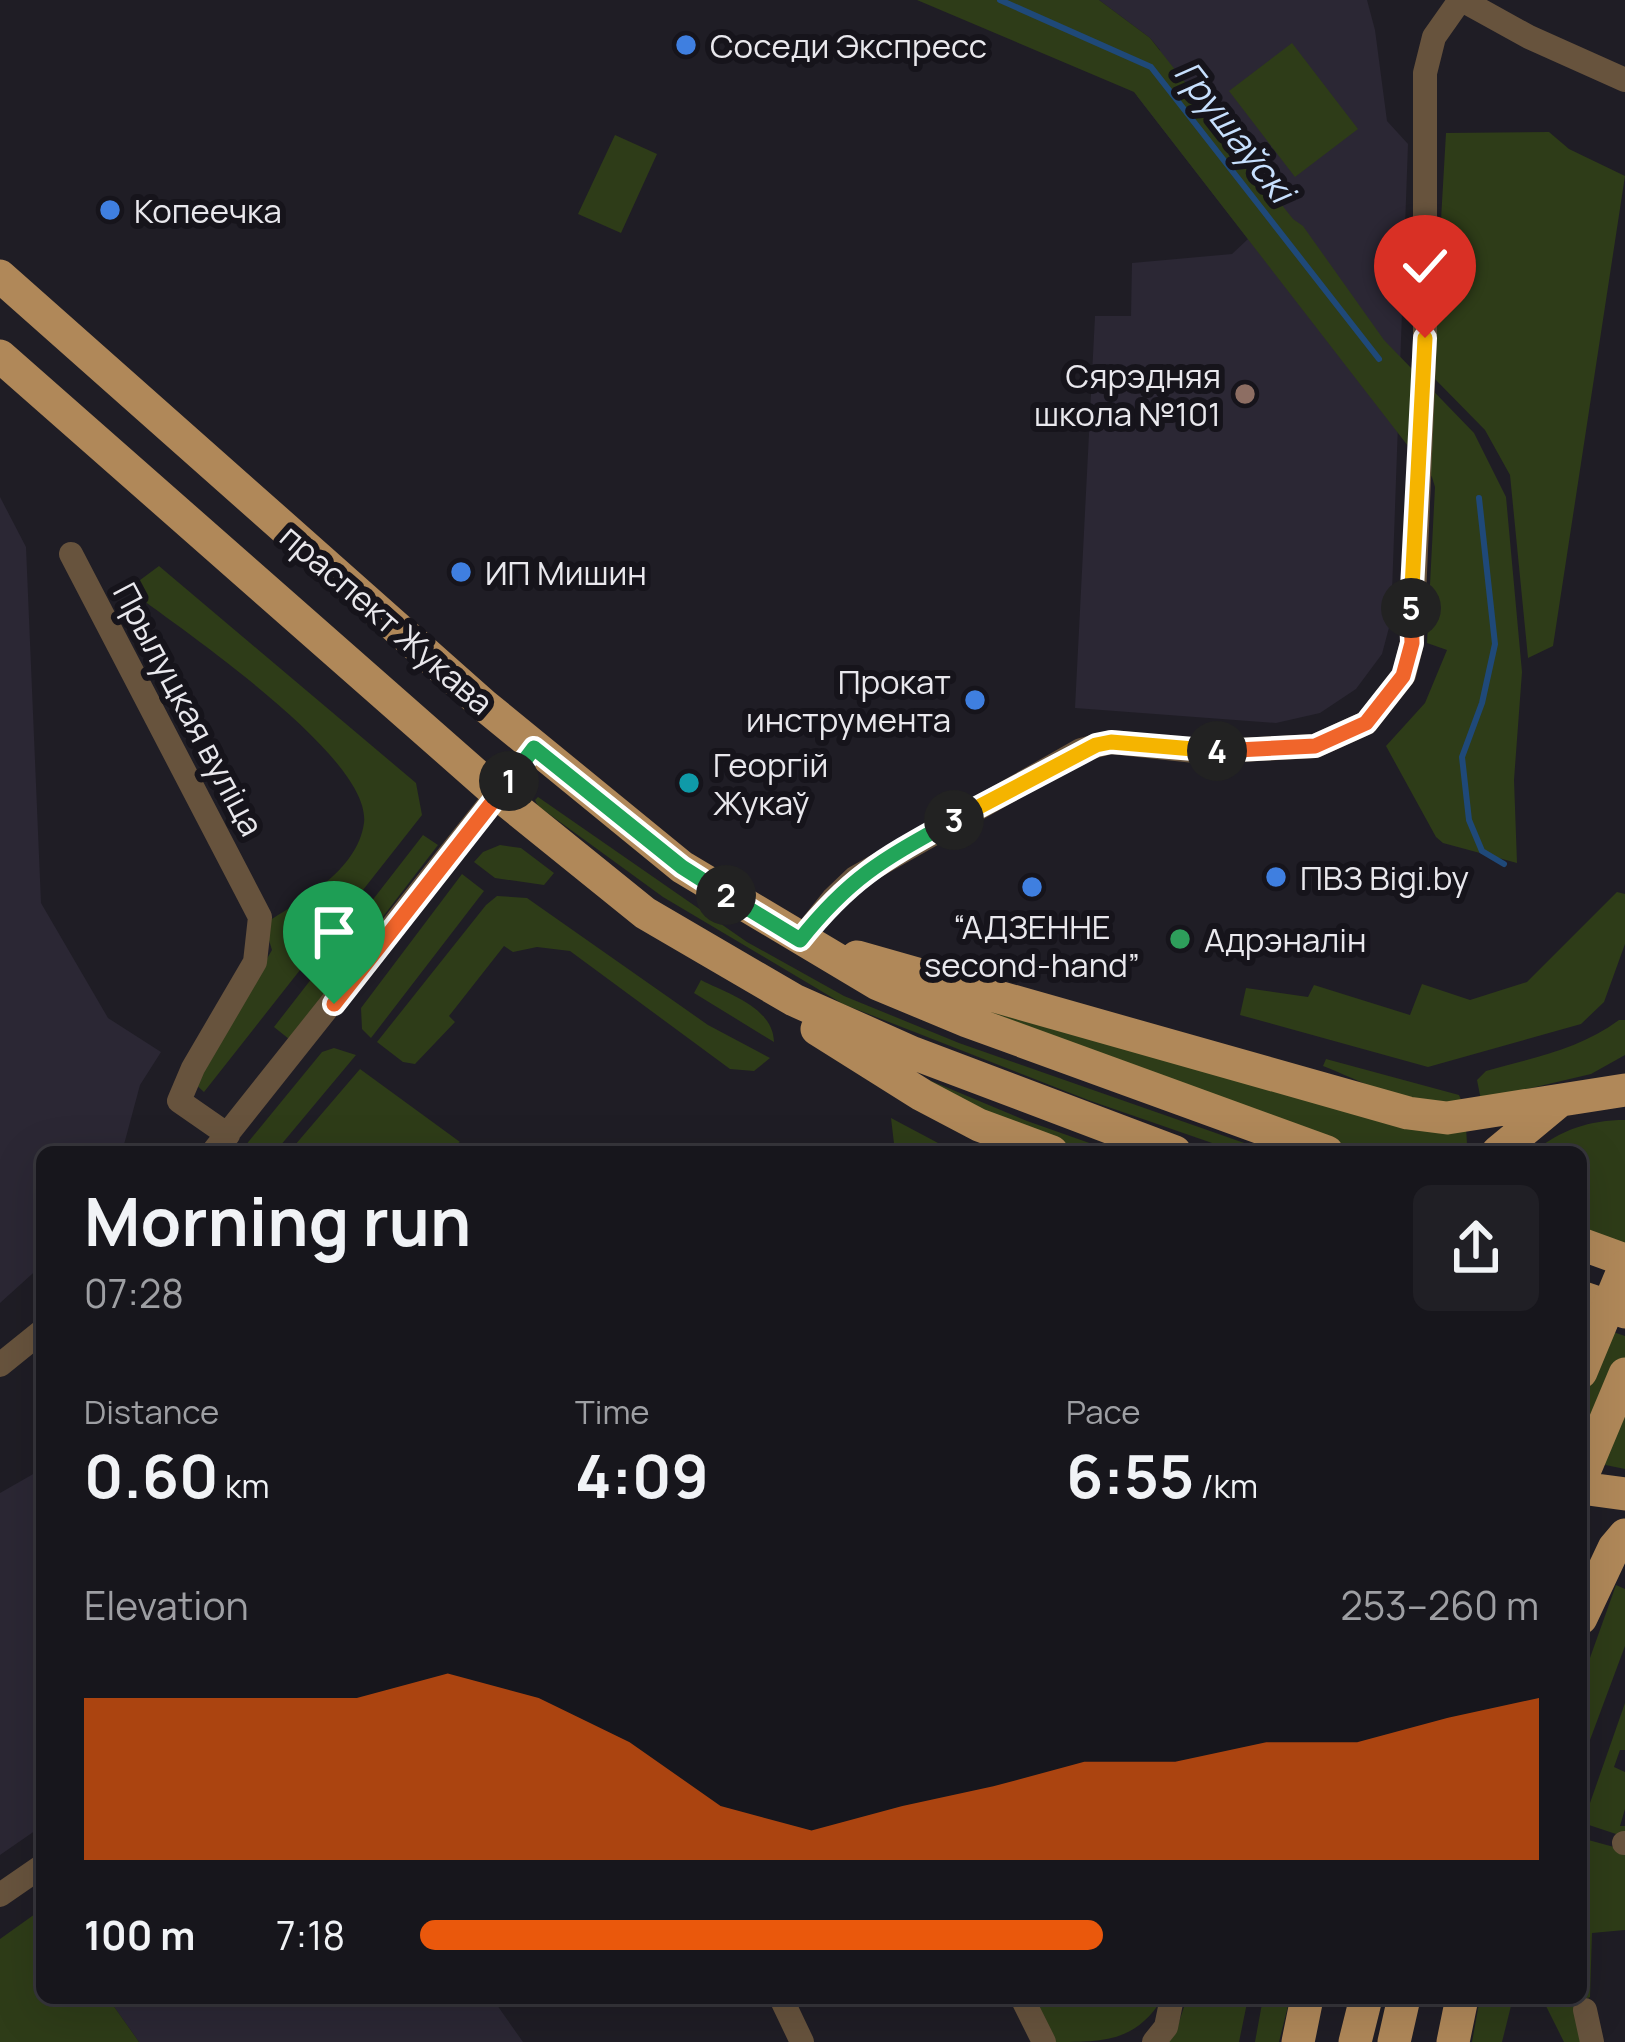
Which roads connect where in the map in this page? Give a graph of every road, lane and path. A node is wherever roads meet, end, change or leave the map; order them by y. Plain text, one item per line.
1 (1461, 0) edge
2 (1625, 80) edge
3 (0, 276) edge
4 (6, 363) edge
5 (71, 554) dead end
6 (534, 748) junction
7 (499, 795) junction
8 (805, 942) junction
9 (794, 1000) junction
10 (1619, 1087) edge
11 (1560, 1101) junction
12 (220, 1143) edge
13 (1036, 1146) edge
14 (1159, 1146) edge
15 (1310, 1146) edge
16 (1505, 1146) edge
17 (1587, 1247) edge
18 (1625, 1263) edge
19 (1587, 1299) edge
20 (1625, 1312) edge
21 (36, 1336) edge
22 (1587, 1357) edge
23 (0, 1364) edge
24 (1625, 1374) edge
25 (1587, 1468) edge
26 (1587, 1484) edge
27 (1625, 1494) edge
28 (1625, 1535) edge
29 (1587, 1605) edge
30 (36, 1870) edge
31 (0, 1895) edge
32 (784, 2004) edge
33 (1025, 2004) edge
34 (1171, 2004) edge
35 (1306, 2004) edge
36 (1364, 2004) edge
37 (1403, 2004) edge
38 (1461, 2004) edge
39 (1585, 2010) dead end
40 (802, 2042) edge
41 (1044, 2042) edge
42 (1154, 2042) edge
43 (1298, 2042) edge
44 (1355, 2042) edge
45 (1394, 2042) edge
46 (1453, 2042) edge
47 (1592, 2042) edge

1 - 2 street
1 - 8 street
3 - 6 main road, праспект Жукава
4 - 7 main road, праспект Жукава
5 - 12 street, Прылуцкая вуліца
6 - 7 street
6 - 8 main road, праспект Жукава
7 - 9 main road, праспект Жукава
7 - 12 street
8 - 11 main road
8 - 15 main road, праспект Жукава
9 - 13 main road
9 - 14 main road, праспект Жукава
10 - 11 main road
11 - 16 main road
17 - 18 main road
18 - 22 main road, bridge
19 - 20 main road
21 - 23 street
24 - 25 main road
26 - 27 main road
28 - 29 main road
30 - 31 street
32 - 40 street
33 - 41 street
34 - 42 street
35 - 43 main road
36 - 44 main road
37 - 45 main road
38 - 46 main road
39 - 47 street

